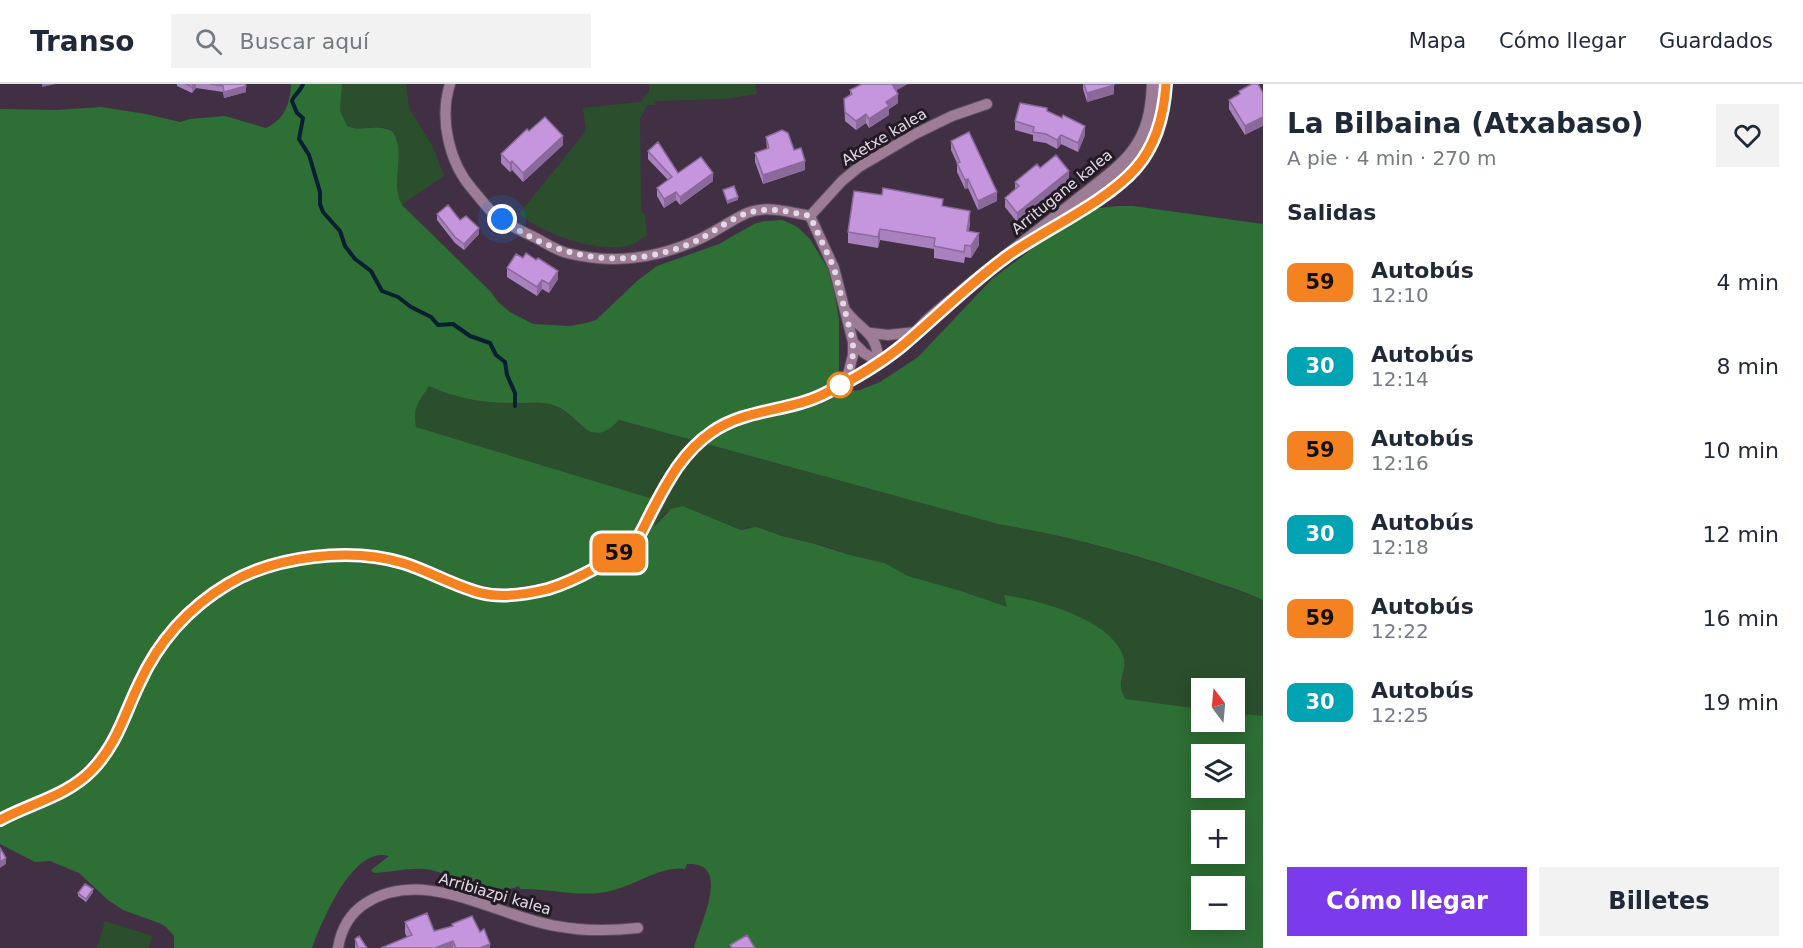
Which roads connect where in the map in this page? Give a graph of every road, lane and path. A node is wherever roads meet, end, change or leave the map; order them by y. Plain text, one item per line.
1 (450, 84) edge
2 (1153, 84) edge
3 (1166, 84) edge
4 (987, 104) dead end
5 (810, 216) junction
6 (1010, 254) junction
7 (844, 308) junction
8 (916, 332) junction
9 (871, 333) junction
10 (853, 342) junction
11 (879, 362) junction
12 (846, 382) junction
13 (0, 820) edge
14 (638, 928) dead end
15 (338, 948) edge

1 - 5 street
2 - 6 street, Arritugane kalea
3 - 6 street, Arritugane kalea
4 - 5 street, Aketxe kalea
5 - 7 street
6 - 8 street, Arritugane kalea
7 - 9 street
7 - 10 street
8 - 9 street
8 - 11 street, Arritugane kalea
9 - 11 street
10 - 11 street
10 - 12 street
11 - 12 street, Arritugane kalea
12 - 13 street, Arritugane kalea
14 - 15 street, Arribiazpi kalea

